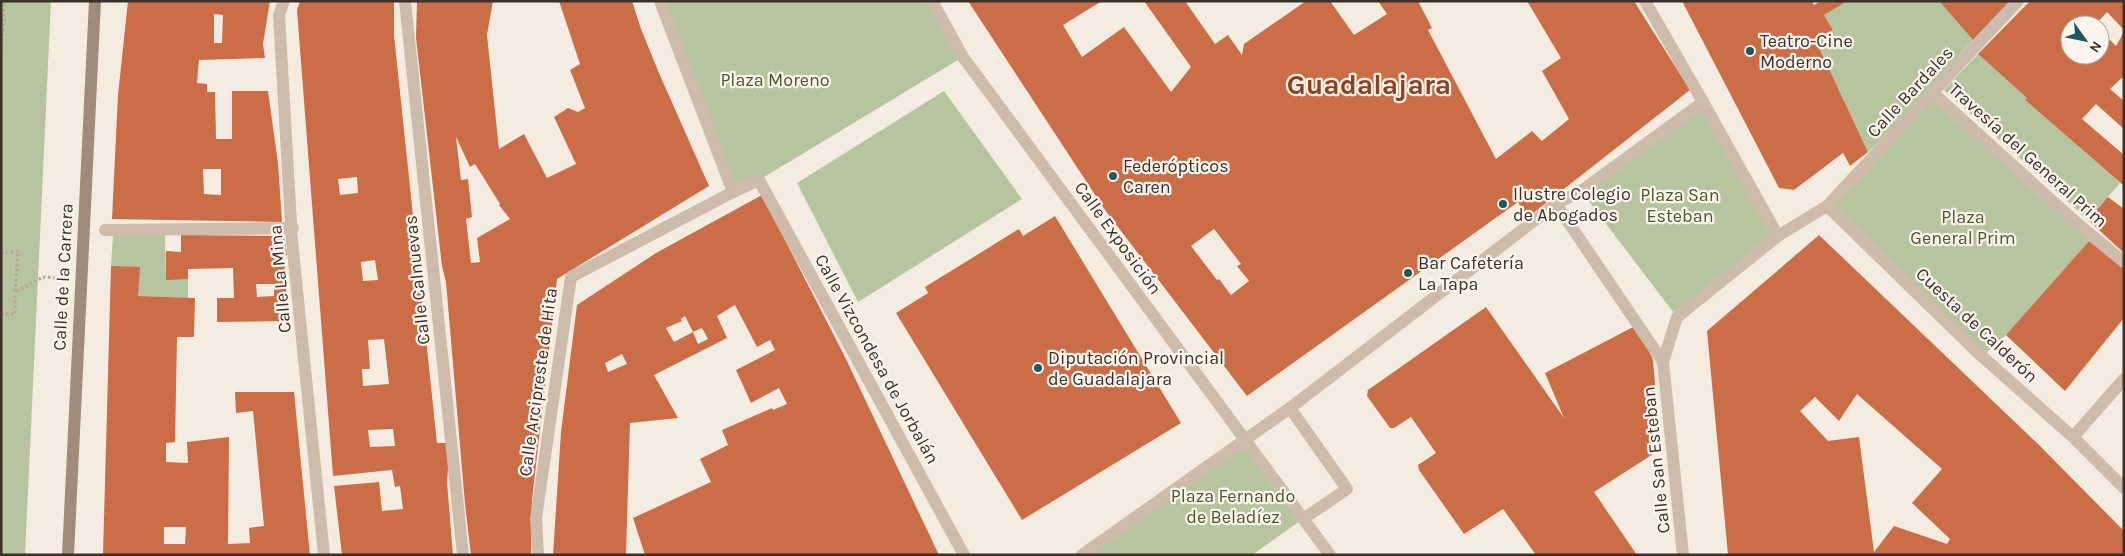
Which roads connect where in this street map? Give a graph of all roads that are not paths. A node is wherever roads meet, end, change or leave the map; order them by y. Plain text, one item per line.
1 (95, 1) edge
2 (284, 1) edge
3 (405, 1) edge
4 (660, 1) edge
5 (932, 1) edge
6 (1645, 1) edge
7 (2018, 1) edge
8 (1933, 93) junction
9 (1703, 102) junction
10 (733, 192) junction
11 (1556, 204) junction
12 (1827, 206) junction
13 (293, 228) junction
14 (105, 230) dead end
15 (1778, 236) junction
16 (2124, 262) edge
17 (1663, 362) junction
18 (2124, 379) edge
19 (1290, 408) junction
20 (2072, 437) junction
21 (1244, 440) junction
22 (2124, 488) edge
23 (1304, 519) junction
24 (68, 555) edge
25 (324, 555) edge
26 (463, 555) edge
27 (538, 555) edge
28 (964, 555) edge
29 (1082, 555) edge
30 (1330, 555) edge
31 (1683, 555) edge

1 - 24 street, Calle de la Carrera
2 - 13 street, Calle La Mina
3 - 26 street, Calle Calnuevas
4 - 10 street
5 - 21 street, Calle Exposición
6 - 9 street
7 - 8 street, Calle Bardales
8 - 12 street, Calle Bardales
8 - 16 street, Travesía del General Prim
9 - 11 street
9 - 15 street
10 - 27 street, Calle Arcipreste de Hita
10 - 28 street, Calle Vizcondesa de Jorbalán
11 - 17 street
11 - 19 street
12 - 15 street
12 - 20 street, Cuesta de Calderón
13 - 14 street
13 - 25 street, Calle La Mina
15 - 17 street
17 - 31 street, Calle San Esteban
18 - 20 street
19 - 21 street
19 - 23 street
20 - 22 street, Cuesta de Calderón
21 - 23 street
21 - 29 street
23 - 30 street

